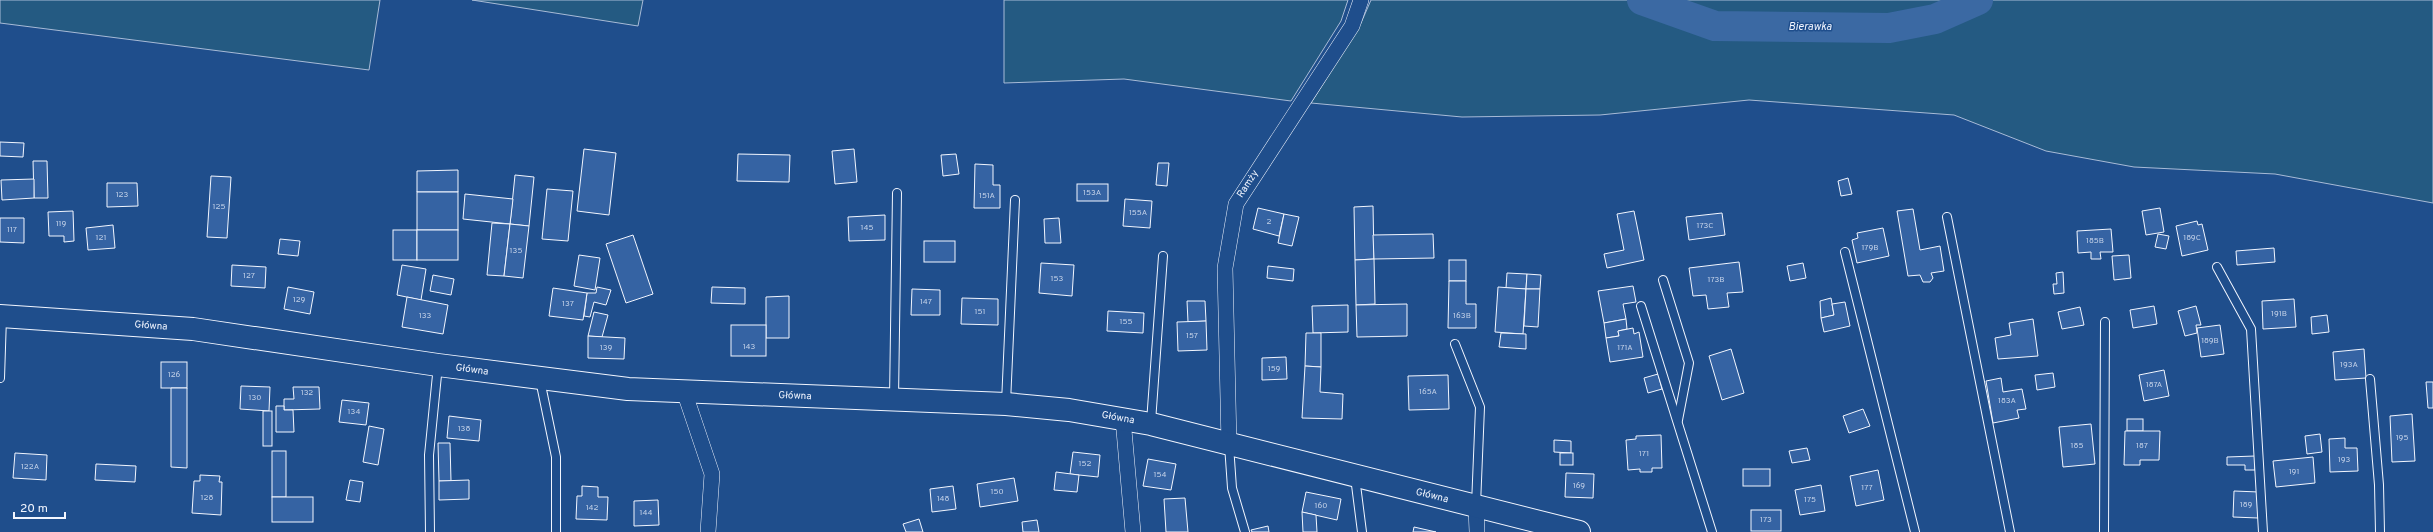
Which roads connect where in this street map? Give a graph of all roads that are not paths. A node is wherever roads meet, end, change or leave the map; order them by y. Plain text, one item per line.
1 (1361, 0) edge
2 (897, 193) dead end
3 (1015, 200) dead end
4 (1947, 217) dead end
5 (1845, 252) dead end
6 (1163, 256) dead end
7 (2217, 267) dead end
8 (1663, 280) dead end
9 (1642, 306) dead end
10 (1, 316) edge
11 (2105, 322) dead end
12 (1454, 344) dead end
13 (438, 365) junction
14 (0, 378) edge
15 (539, 379) junction
16 (2370, 379) dead end
17 (684, 391) junction
18 (894, 400) junction
19 (1006, 404) junction
20 (1123, 419) junction
21 (1678, 421) junction
22 (1151, 424) junction
23 (1229, 444) junction
24 (1355, 477) junction
25 (1476, 507) junction
26 (430, 532) edge
27 (556, 532) edge
28 (708, 532) edge
29 (1133, 532) edge
30 (1245, 532) edge
31 (1362, 532) edge
32 (1477, 532) edge
33 (1579, 532) edge
34 (1712, 532) edge
35 (1915, 532) edge
36 (2010, 532) edge
37 (2104, 532) edge
38 (2263, 532) edge
39 (2380, 532) edge

1 - 23 street, Ramży
2 - 18 lane
3 - 19 lane
4 - 36 lane
5 - 35 lane
6 - 22 lane
7 - 38 lane
8 - 21 lane
9 - 21 lane
10 - 13 main road, Główna
10 - 14 lane
11 - 37 lane
12 - 25 lane
13 - 15 main road, Główna
13 - 26 lane
15 - 17 main road, Główna
15 - 27 lane
16 - 39 lane
17 - 18 main road, Główna
17 - 28 street
18 - 19 main road, Główna
19 - 20 main road, Główna
20 - 22 main road, Główna
20 - 29 street
21 - 34 lane
22 - 23 main road, Główna
23 - 24 main road, Główna
23 - 30 lane
24 - 25 main road, Główna
24 - 31 lane
25 - 32 street
25 - 33 main road, Główna

